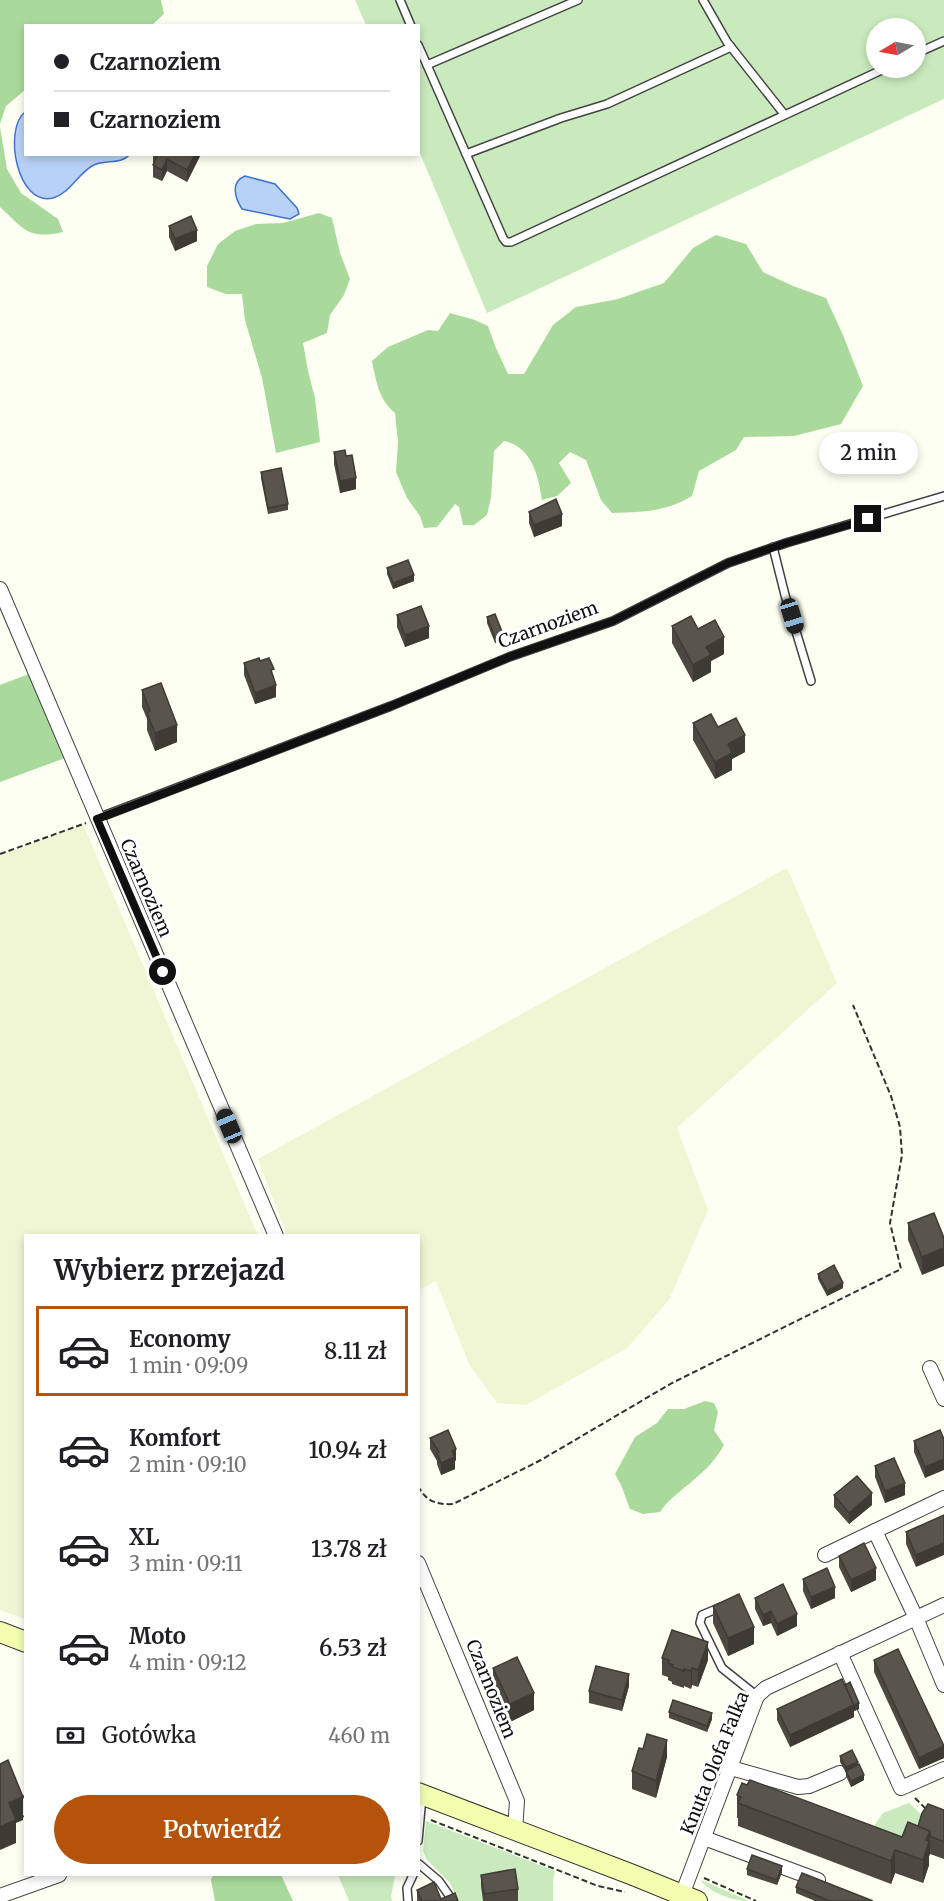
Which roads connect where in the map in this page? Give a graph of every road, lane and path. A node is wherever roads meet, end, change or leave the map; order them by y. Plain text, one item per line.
1 (400, 0) edge
2 (578, 0) edge
3 (703, 0) edge
4 (410, 24) edge
5 (944, 41) edge
6 (731, 47) junction
7 (420, 49) edge
8 (926, 49) edge
9 (427, 65) junction
10 (866, 77) edge
11 (784, 114) junction
12 (466, 154) junction
13 (944, 496) edge
14 (773, 547) junction
15 (0, 589) edge
16 (811, 681) dead end
17 (97, 819) junction
18 (0, 854) edge
19 (853, 1005) dead end
20 (275, 1234) edge
21 (930, 1368) dead end
22 (944, 1399) edge
23 (420, 1489) edge
24 (944, 1498) edge
25 (876, 1531) junction
26 (825, 1555) dead end
27 (420, 1568) edge
28 (731, 1602) edge
29 (944, 1605) edge
30 (916, 1618) junction
31 (0, 1632) edge
32 (24, 1641) edge
33 (840, 1653) junction
34 (944, 1684) edge
35 (757, 1695) junction
36 (731, 1768) junction
37 (944, 1769) edge
38 (840, 1773) dead end
39 (908, 1785) junction
40 (17, 1791) edge
41 (420, 1794) edge
42 (24, 1808) edge
43 (930, 1812) edge
44 (422, 1816) junction
45 (420, 1828) edge
46 (515, 1831) junction
47 (704, 1838) junction
48 (420, 1865) edge
49 (692, 1869) junction
50 (53, 1876) edge
51 (413, 1876) edge
52 (831, 1885) edge
53 (626, 1892) dead end
54 (0, 1896) edge
55 (689, 1898) edge
56 (408, 1901) edge
57 (453, 1901) edge
58 (756, 1901) edge

1 - 4 lane
2 - 9 lane
3 - 6 lane
5 - 8 lane
6 - 11 lane
6 - 12 lane
7 - 9 lane
9 - 12 lane
10 - 11 lane
11 - 12 lane
13 - 14 lane, Czarnoziem
14 - 16 lane
14 - 17 lane, Czarnoziem
15 - 17 street, Czarnoziem
17 - 18 path
17 - 20 street, Czarnoziem
19 - 23 path
21 - 22 street
24 - 25 street
25 - 26 street
25 - 30 street
27 - 46 street, Czarnoziem
28 - 35 lane
29 - 30 street, Knuta Olofa Falka
30 - 33 street, Knuta Olofa Falka
30 - 34 street
31 - 32 main road
33 - 35 street, Knuta Olofa Falka
33 - 39 street
35 - 36 street, Knuta Olofa Falka
36 - 38 street
36 - 47 street, Knuta Olofa Falka
37 - 39 street
39 - 43 path
40 - 42 lane
41 - 44 lane
41 - 46 main road
44 - 45 lane
44 - 53 path
46 - 55 main road
47 - 49 street, Knuta Olofa Falka
47 - 52 street
48 - 57 lane
49 - 55 street, Knuta Olofa Falka
49 - 58 path
50 - 54 street
51 - 56 lane

